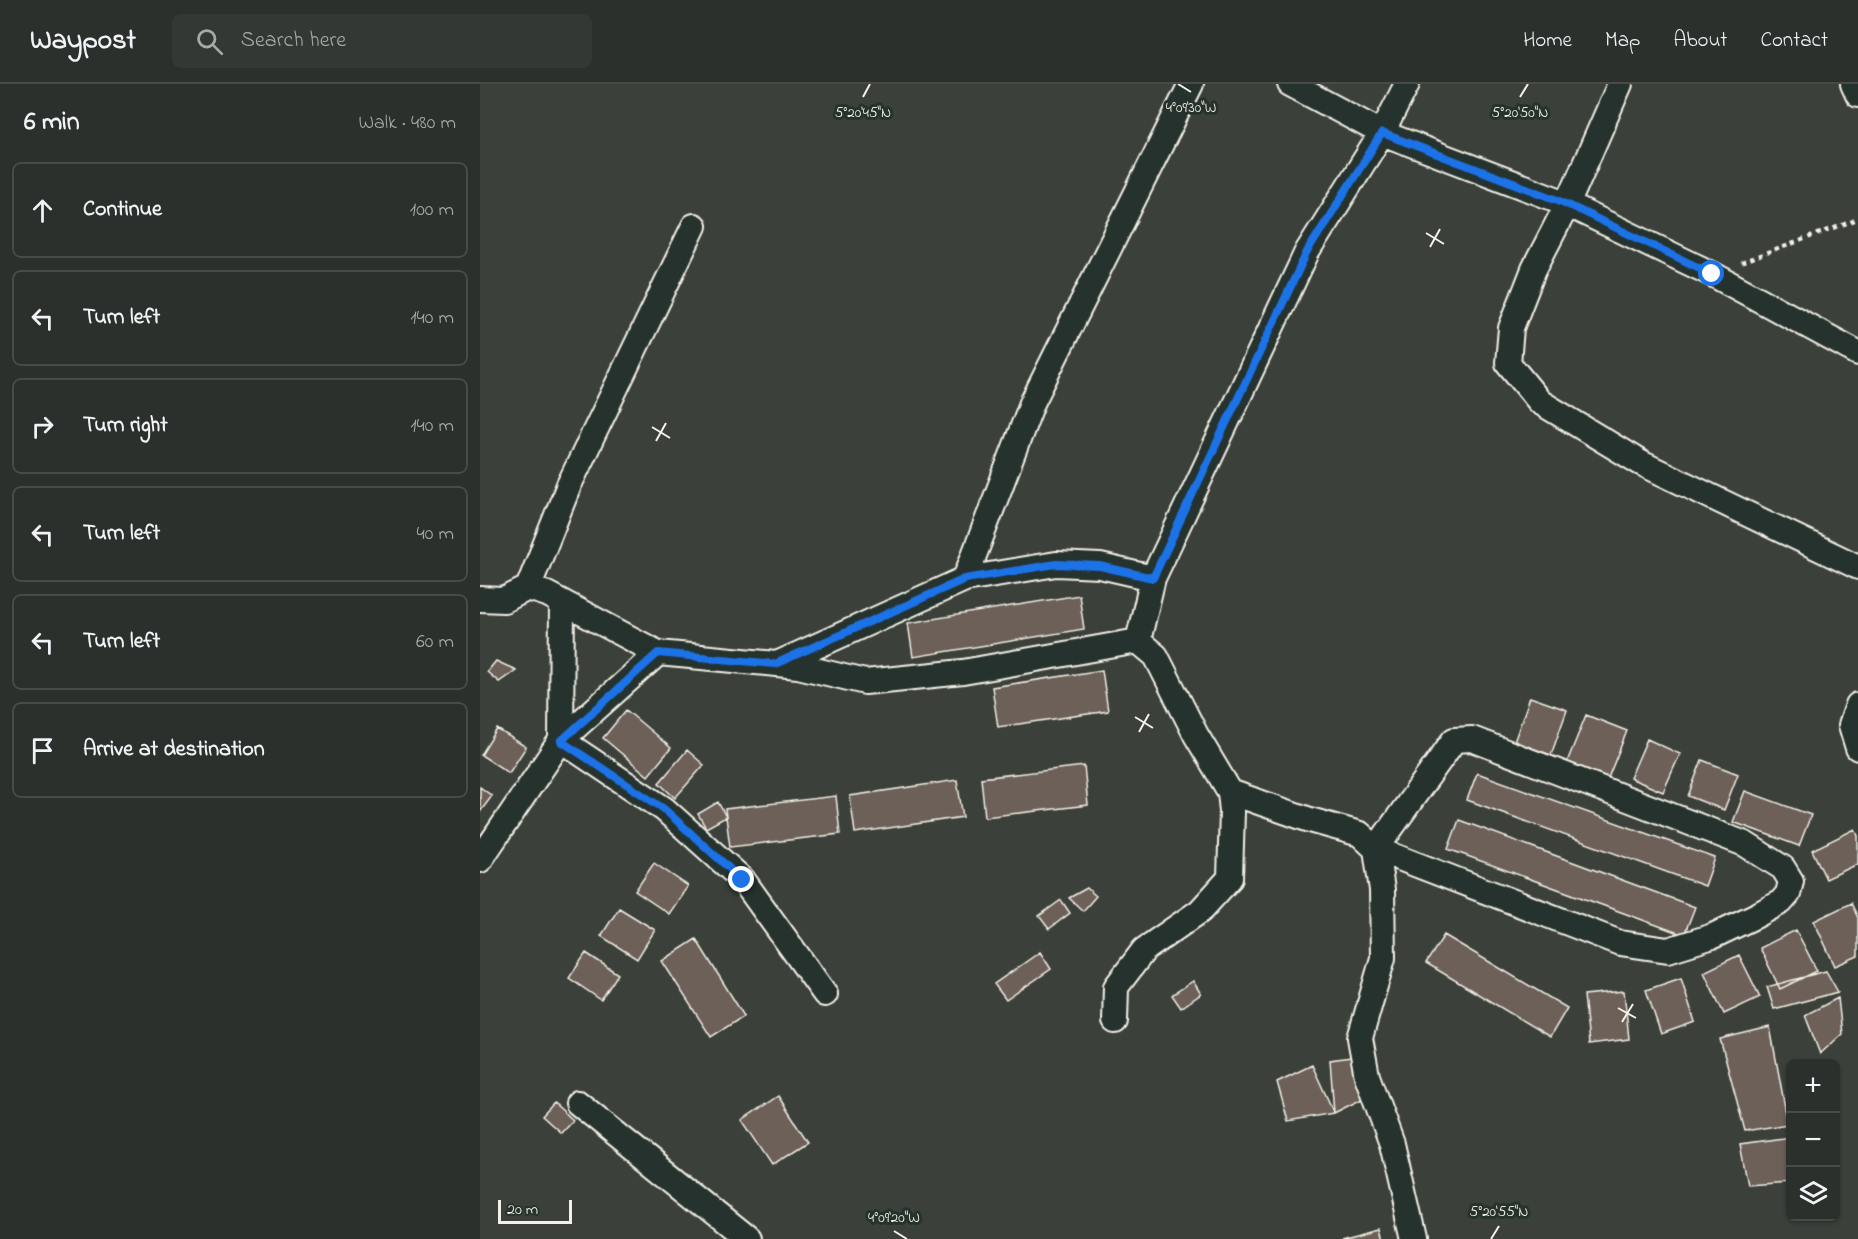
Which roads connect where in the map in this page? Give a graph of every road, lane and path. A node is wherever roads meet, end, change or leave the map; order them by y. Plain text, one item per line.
1 (1191, 84) edge
2 (1290, 84) edge
3 (1407, 84) edge
4 (1620, 84) edge
5 (1853, 84) edge
6 (1858, 94) edge
7 (1382, 133) junction
8 (1567, 205) junction
9 (1858, 219) edge
10 (694, 226) dead end
11 (1712, 274) junction
12 (1858, 352) edge
13 (1858, 567) edge
14 (1153, 578) junction
15 (965, 579) junction
16 (528, 588) junction
17 (480, 599) edge
18 (562, 602) junction
19 (1138, 641) junction
20 (658, 653) junction
21 (775, 664) junction
22 (1858, 705) edge
23 (561, 741) junction
24 (1858, 748) edge
25 (1230, 792) junction
26 (1376, 849) junction
27 (480, 860) edge
28 (825, 994) dead end
29 (1114, 1021) dead end
30 (578, 1103) dead end
31 (747, 1239) edge
32 (1414, 1239) edge

1 - 15 street
2 - 7 street
3 - 7 street
4 - 8 street
5 - 6 street
7 - 8 street
7 - 14 street
8 - 11 street
8 - 13 street
9 - 11 path
10 - 16 street
11 - 12 street
14 - 15 street
14 - 19 street
15 - 21 street
16 - 17 street
16 - 18 street
18 - 20 street
18 - 23 street
19 - 21 street
19 - 25 street
20 - 21 street
20 - 23 street
22 - 24 street
23 - 27 street
23 - 28 street
25 - 26 street
25 - 29 street
26 - 26 street
26 - 32 street
30 - 31 street

